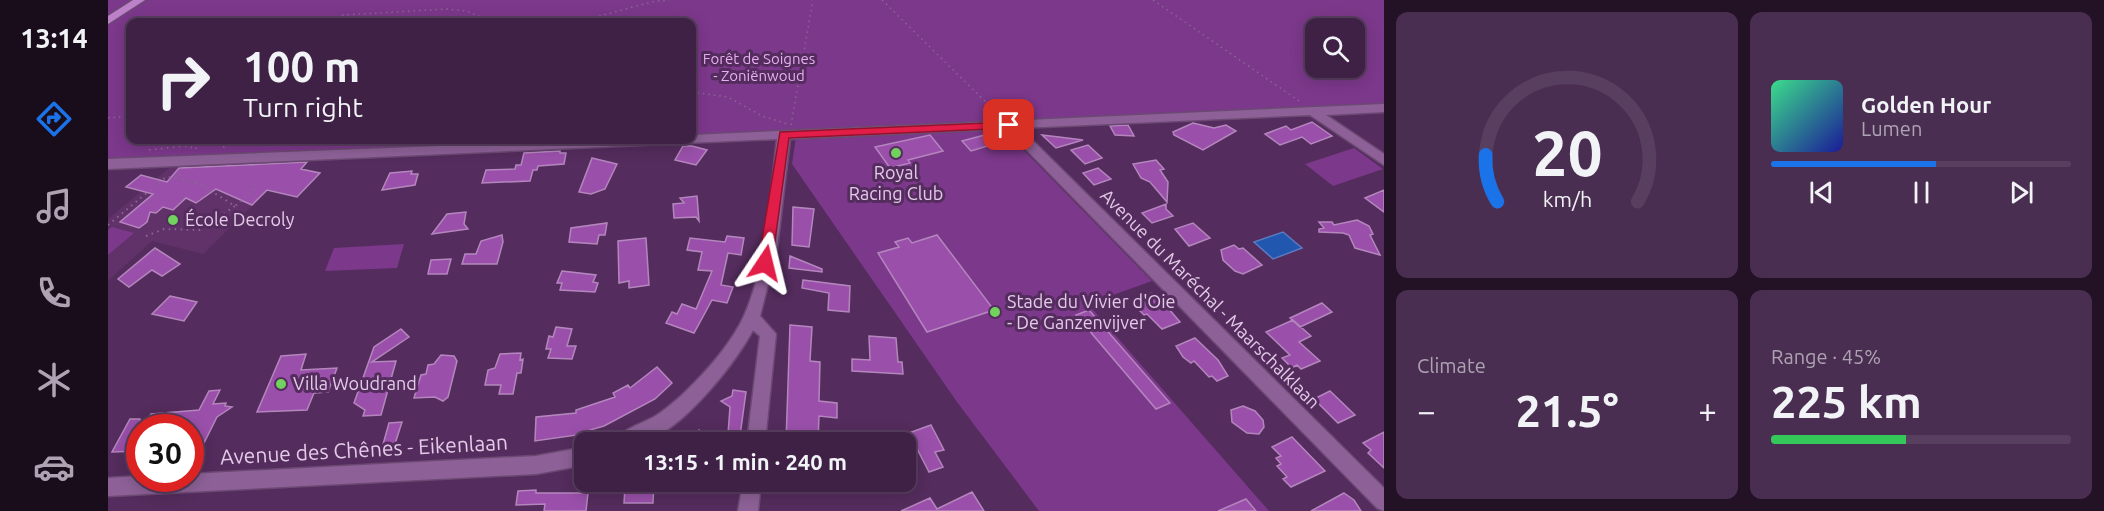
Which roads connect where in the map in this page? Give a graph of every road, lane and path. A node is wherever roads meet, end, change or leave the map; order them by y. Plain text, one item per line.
1 (140, 0) edge
2 (669, 0) edge
3 (813, 0) edge
4 (882, 0) edge
5 (1153, 0) edge
6 (336, 18) edge
7 (483, 18) edge
8 (593, 18) edge
9 (108, 21) edge
10 (696, 93) edge
11 (1384, 108) edge
12 (1314, 112) junction
13 (126, 116) edge
14 (108, 118) edge
15 (1009, 125) junction
16 (787, 134) junction
17 (696, 139) edge
18 (196, 144) edge
19 (229, 144) edge
20 (587, 144) edge
21 (218, 147) dead end
22 (203, 148) dead end
23 (1384, 160) edge
24 (108, 164) edge
25 (181, 173) dead end
26 (177, 178) junction
27 (258, 186) dead end
28 (235, 206) junction
29 (108, 225) edge
30 (146, 236) dead end
31 (751, 318) junction
32 (642, 432) edge
33 (757, 432) edge
34 (574, 458) edge
35 (108, 487) edge
36 (751, 492) edge
37 (1384, 501) edge
38 (748, 511) edge

1 - 9 main road
2 - 8 path
3 - 10 path
4 - 15 path
5 - 12 path
6 - 7 path
11 - 12 street
12 - 15 street
12 - 23 street
13 - 14 path
15 - 16 street
15 - 37 street, Avenue du Maréchal - Maarschalklaan
16 - 17 street
16 - 31 street
18 - 22 path
19 - 21 path
20 - 24 street
25 - 26 path
26 - 28 path
26 - 29 path
27 - 28 path
28 - 30 path
31 - 32 street
31 - 33 street
34 - 35 street, Avenue des Chênes - Eikenlaan
36 - 38 street

